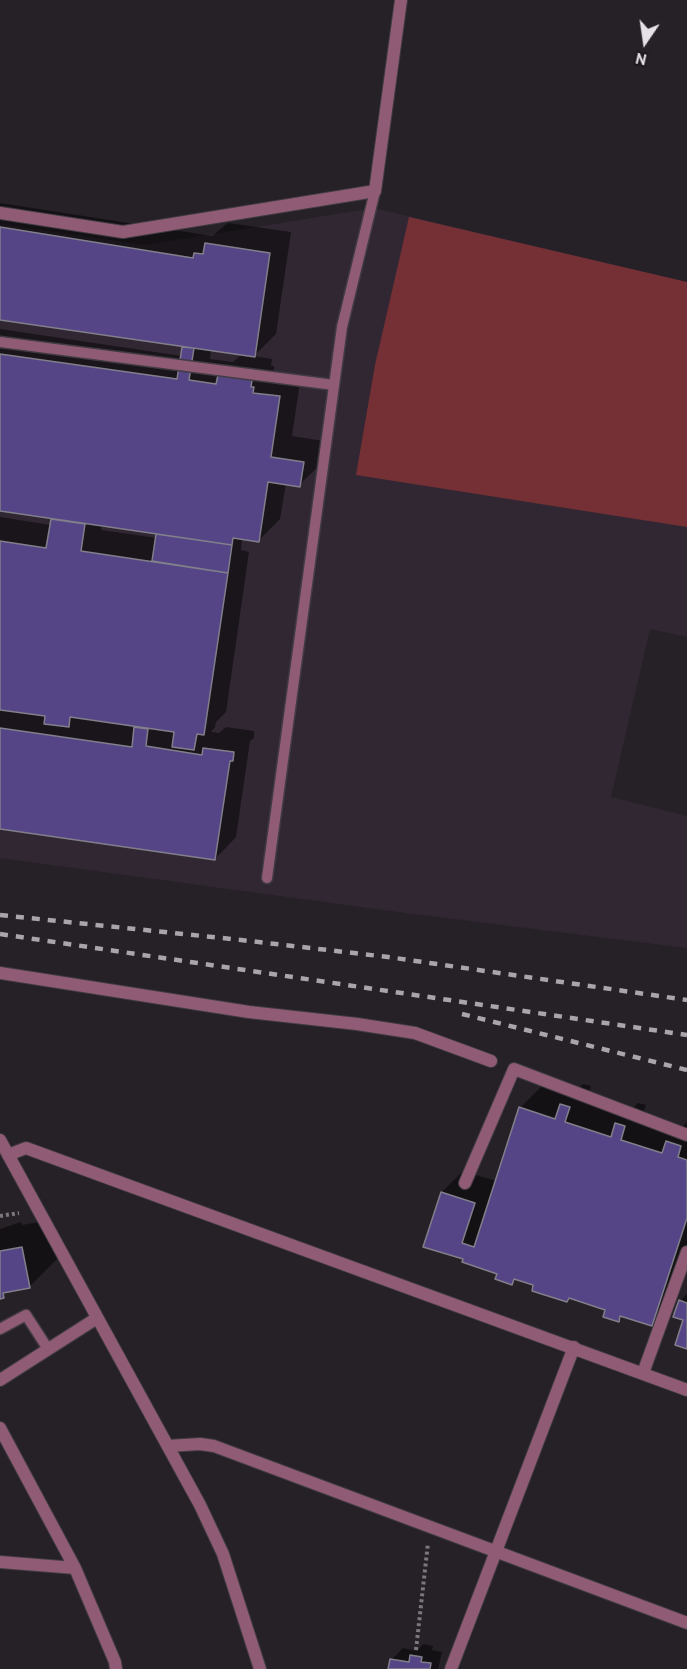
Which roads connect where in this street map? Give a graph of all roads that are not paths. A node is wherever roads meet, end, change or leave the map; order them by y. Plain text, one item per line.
1 (401, 0) edge
2 (375, 191) junction
3 (0, 213) edge
4 (0, 342) edge
5 (334, 385) junction
6 (267, 878) dead end
7 (0, 973) edge
8 (491, 1061) dead end
9 (687, 1135) edge
10 (0, 1140) edge
11 (8, 1155) junction
12 (465, 1183) dead end
13 (687, 1252) edge
14 (97, 1318) junction
15 (0, 1329) edge
16 (574, 1347) junction
17 (48, 1349) junction
18 (643, 1373) junction
19 (0, 1380) edge
20 (687, 1390) edge
21 (0, 1428) edge
22 (168, 1446) junction
23 (495, 1553) junction
24 (0, 1562) edge
25 (75, 1568) junction
26 (687, 1623) edge
27 (116, 1669) edge
28 (260, 1669) edge
29 (451, 1669) edge

1 - 2 street
2 - 3 street
2 - 5 lane
4 - 5 lane
5 - 6 lane
7 - 8 street
9 - 12 street
10 - 11 street
11 - 14 street
11 - 16 street
13 - 18 street
14 - 17 street
14 - 22 street
15 - 17 lane
16 - 18 street
16 - 23 street
17 - 19 street
18 - 20 street
21 - 25 street
22 - 23 street
22 - 28 street
23 - 26 street
23 - 29 street
24 - 25 street
25 - 27 street

